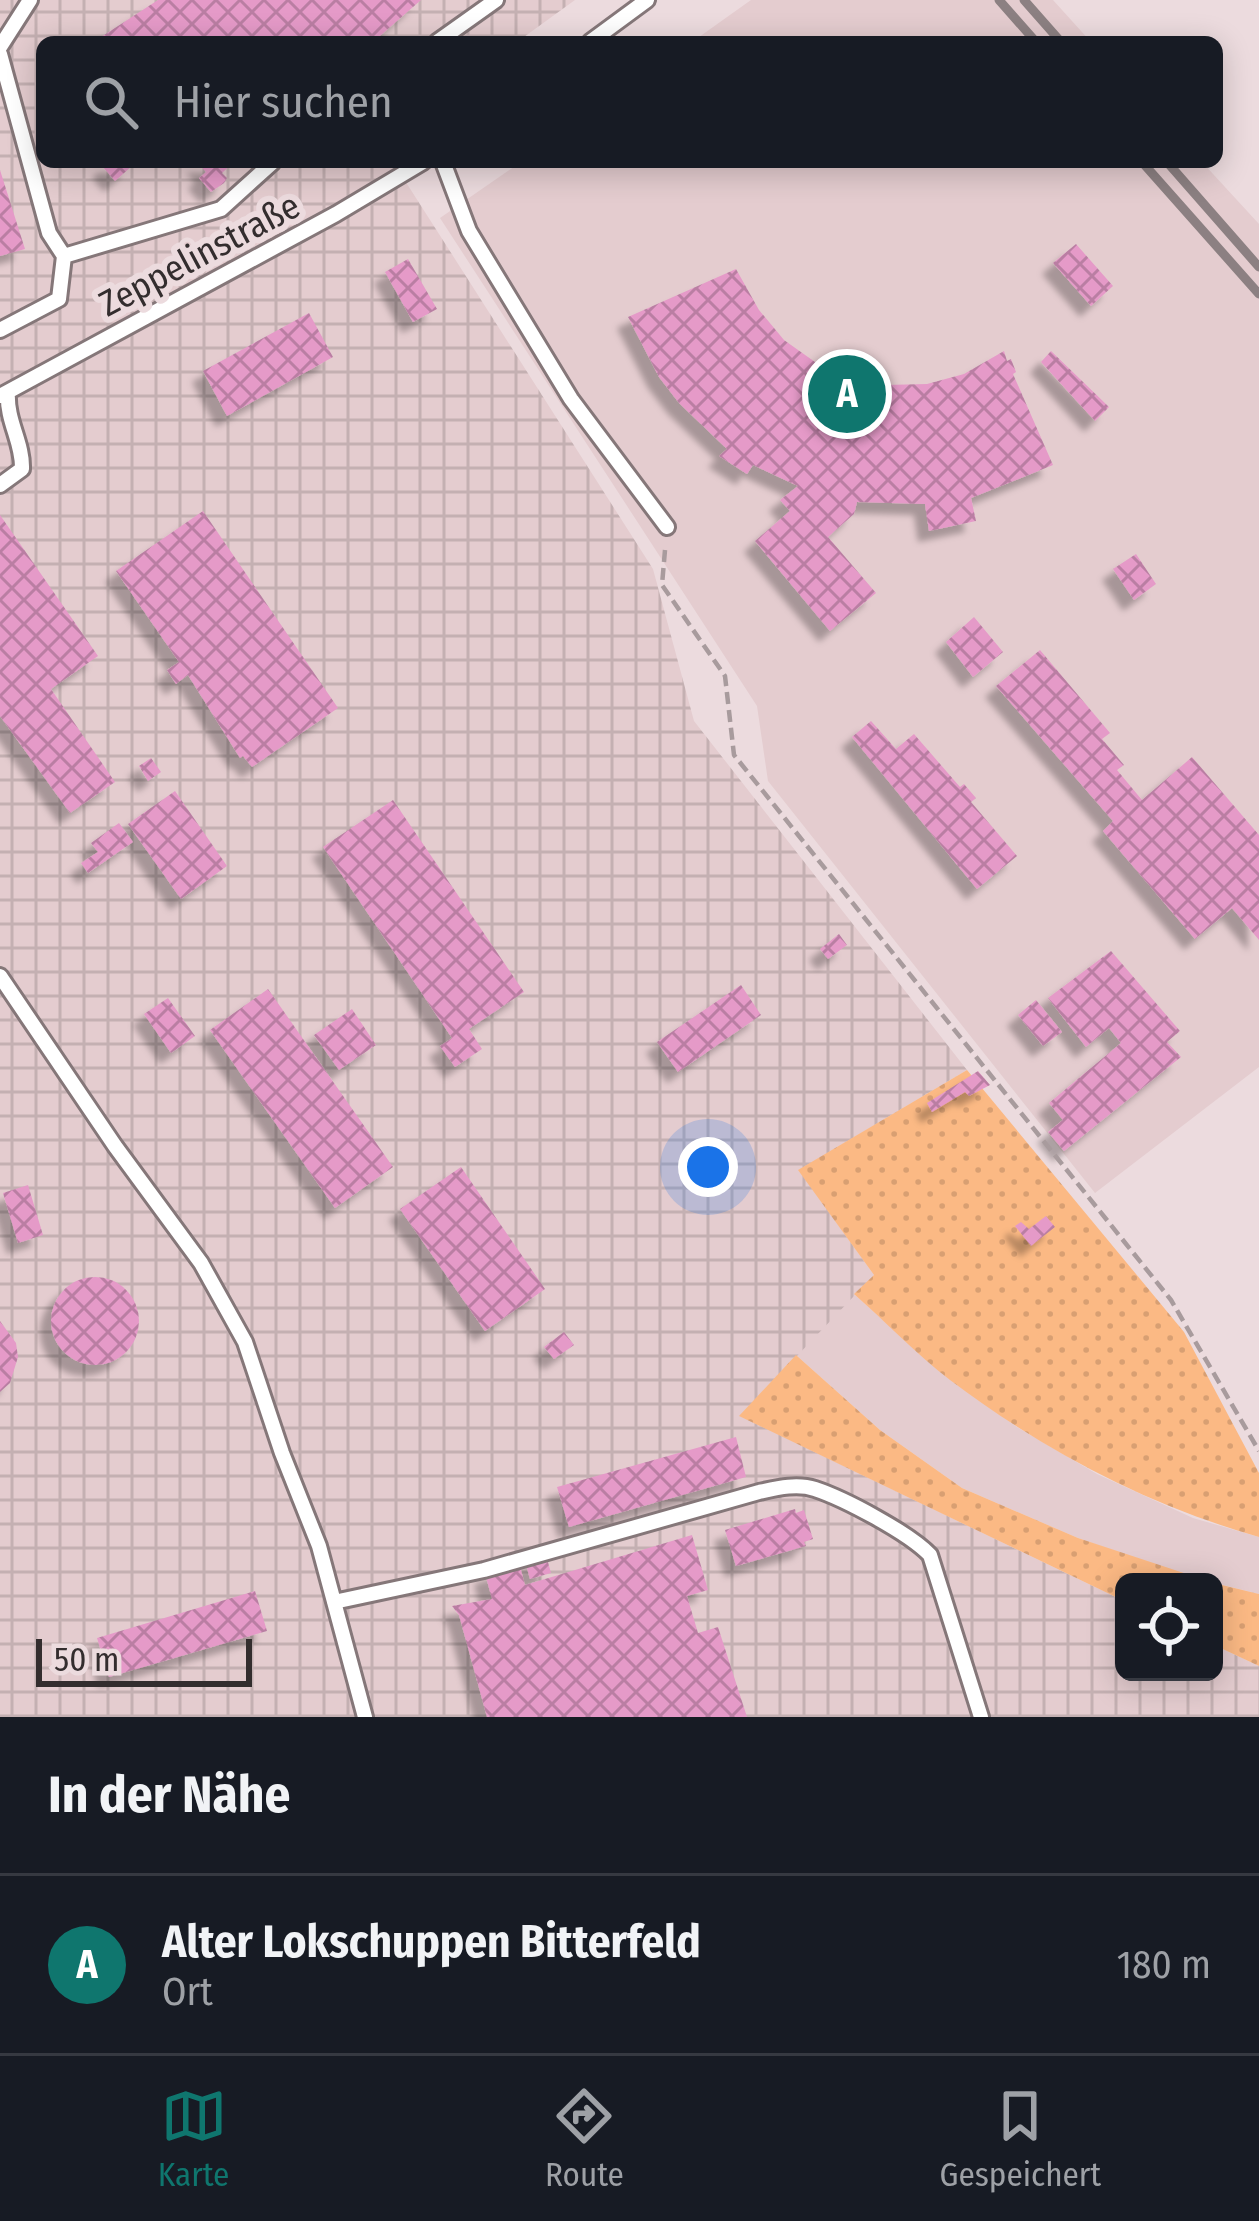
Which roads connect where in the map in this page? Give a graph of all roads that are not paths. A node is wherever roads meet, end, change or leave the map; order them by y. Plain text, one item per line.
1 (30, 0) edge
2 (496, 0) edge
3 (647, 0) edge
4 (445, 36) edge
5 (598, 36) edge
6 (0, 50) edge
7 (265, 168) edge
8 (413, 168) edge
9 (444, 168) edge
10 (64, 256) junction
11 (0, 330) edge
12 (4, 394) edge
13 (0, 485) edge
14 (667, 527) road end
15 (0, 976) edge
16 (334, 1602) junction
17 (364, 1717) edge
18 (981, 1717) edge

1 - 6 lane
2 - 4 lane
3 - 5 lane
6 - 10 lane
7 - 10 lane
8 - 12 lane, Zeppelinstraße
9 - 14 lane
10 - 11 lane
12 - 13 lane
15 - 16 lane
16 - 17 lane
16 - 18 lane

